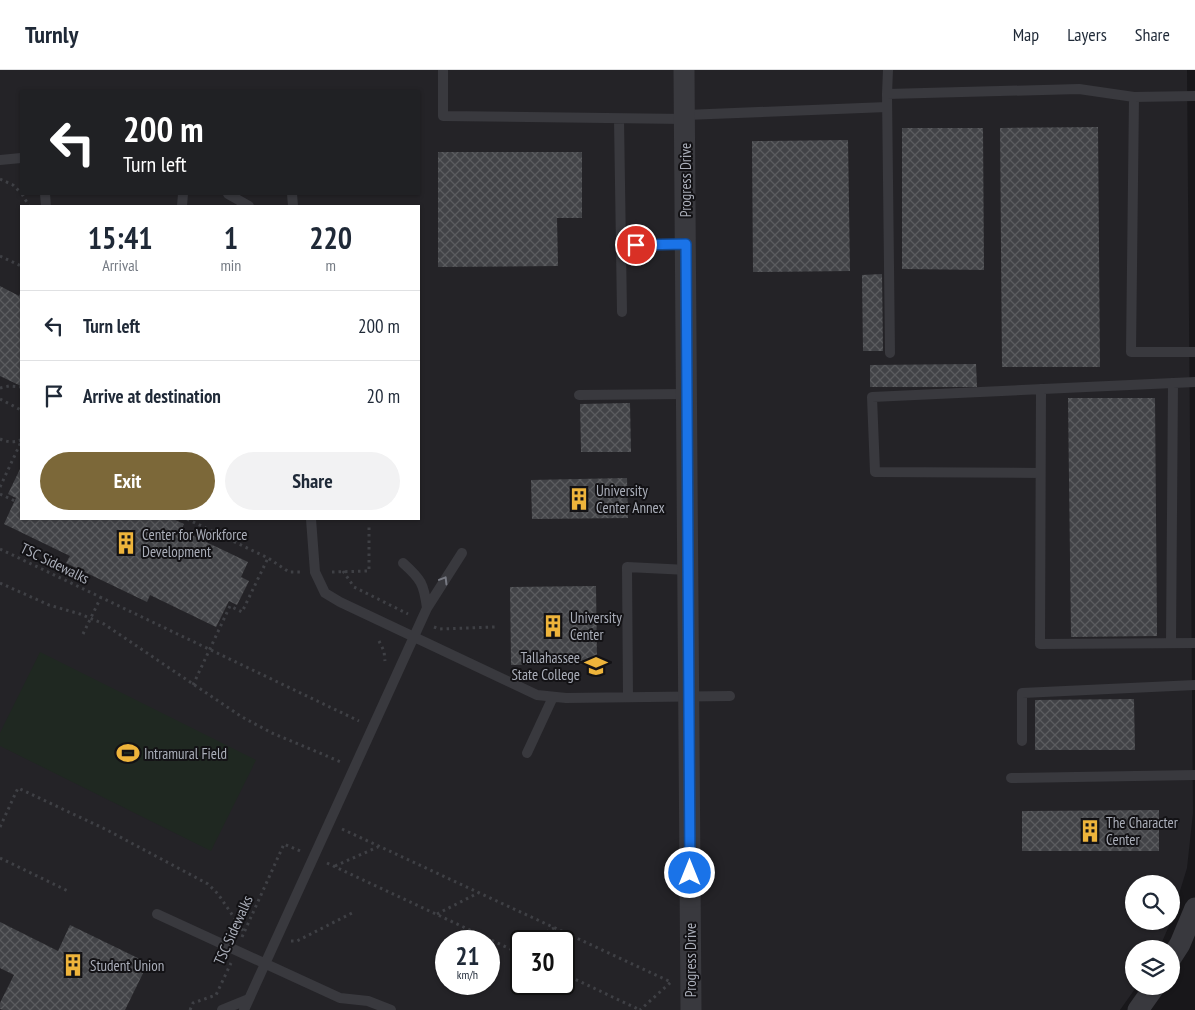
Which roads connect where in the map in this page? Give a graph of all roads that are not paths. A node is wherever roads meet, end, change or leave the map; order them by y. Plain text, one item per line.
1 (443, 70) edge
2 (684, 70) edge
3 (888, 70) edge
4 (887, 94) junction
5 (1195, 96) edge
6 (1134, 97) junction
7 (887, 107) junction
8 (684, 117) junction
9 (619, 118) junction
10 (20, 158) edge
11 (0, 160) edge
12 (230, 195) edge
13 (247, 205) edge
14 (686, 244) junction
15 (621, 246) junction
16 (622, 312) dead end
17 (1195, 352) edge
18 (890, 353) dead end
19 (1195, 382) edge
20 (1173, 383) junction
21 (1041, 389) junction
22 (686, 394) junction
23 (579, 395) dead end
24 (1040, 473) junction
25 (311, 520) edge
26 (462, 553) dead end
27 (403, 563) dead end
28 (688, 570) junction
29 (426, 608) junction
30 (413, 637) junction
31 (1171, 643) junction
32 (1195, 643) edge
33 (1195, 684) edge
34 (689, 696) junction
35 (730, 696) dead end
36 (553, 697) junction
37 (628, 697) junction
38 (1022, 741) dead end
39 (527, 753) dead end
40 (1195, 774) edge
41 (1011, 778) dead end
42 (1195, 908) edge
43 (157, 914) dead end
44 (1180, 944) edge
45 (265, 964) junction
46 (1149, 995) edge
47 (249, 999) junction
48 (222, 1010) edge
49 (244, 1010) edge
50 (391, 1010) edge
51 (691, 1010) edge
52 (1138, 1010) edge

1 - 9 lane
2 - 8 street, Progress Drive
3 - 4 lane
4 - 6 lane
4 - 7 lane
5 - 6 lane
6 - 17 lane
7 - 8 lane
7 - 18 lane
8 - 9 lane
8 - 14 street, Progress Drive
9 - 15 lane
10 - 11 lane
12 - 13 lane
14 - 15 lane
14 - 22 street, Progress Drive
15 - 16 lane
19 - 20 lane
20 - 21 lane
20 - 31 lane
21 - 24 lane
21 - 24 lane
22 - 23 lane
22 - 28 street, Progress Drive
24 - 31 lane
25 - 30 lane
29 -> 26 lane
27 - 29 lane
28 - 34 street, Progress Drive
28 - 37 lane
29 - 30 lane
30 - 36 lane
30 - 45 lane
31 - 32 lane
33 - 38 lane
34 - 35 lane
34 - 37 lane
34 - 51 street, Progress Drive
36 - 37 lane
36 - 39 lane
40 - 41 lane
42 - 44 street
43 - 45 lane
45 - 47 lane
45 - 50 lane
46 - 52 street
47 - 48 lane
47 - 49 lane

